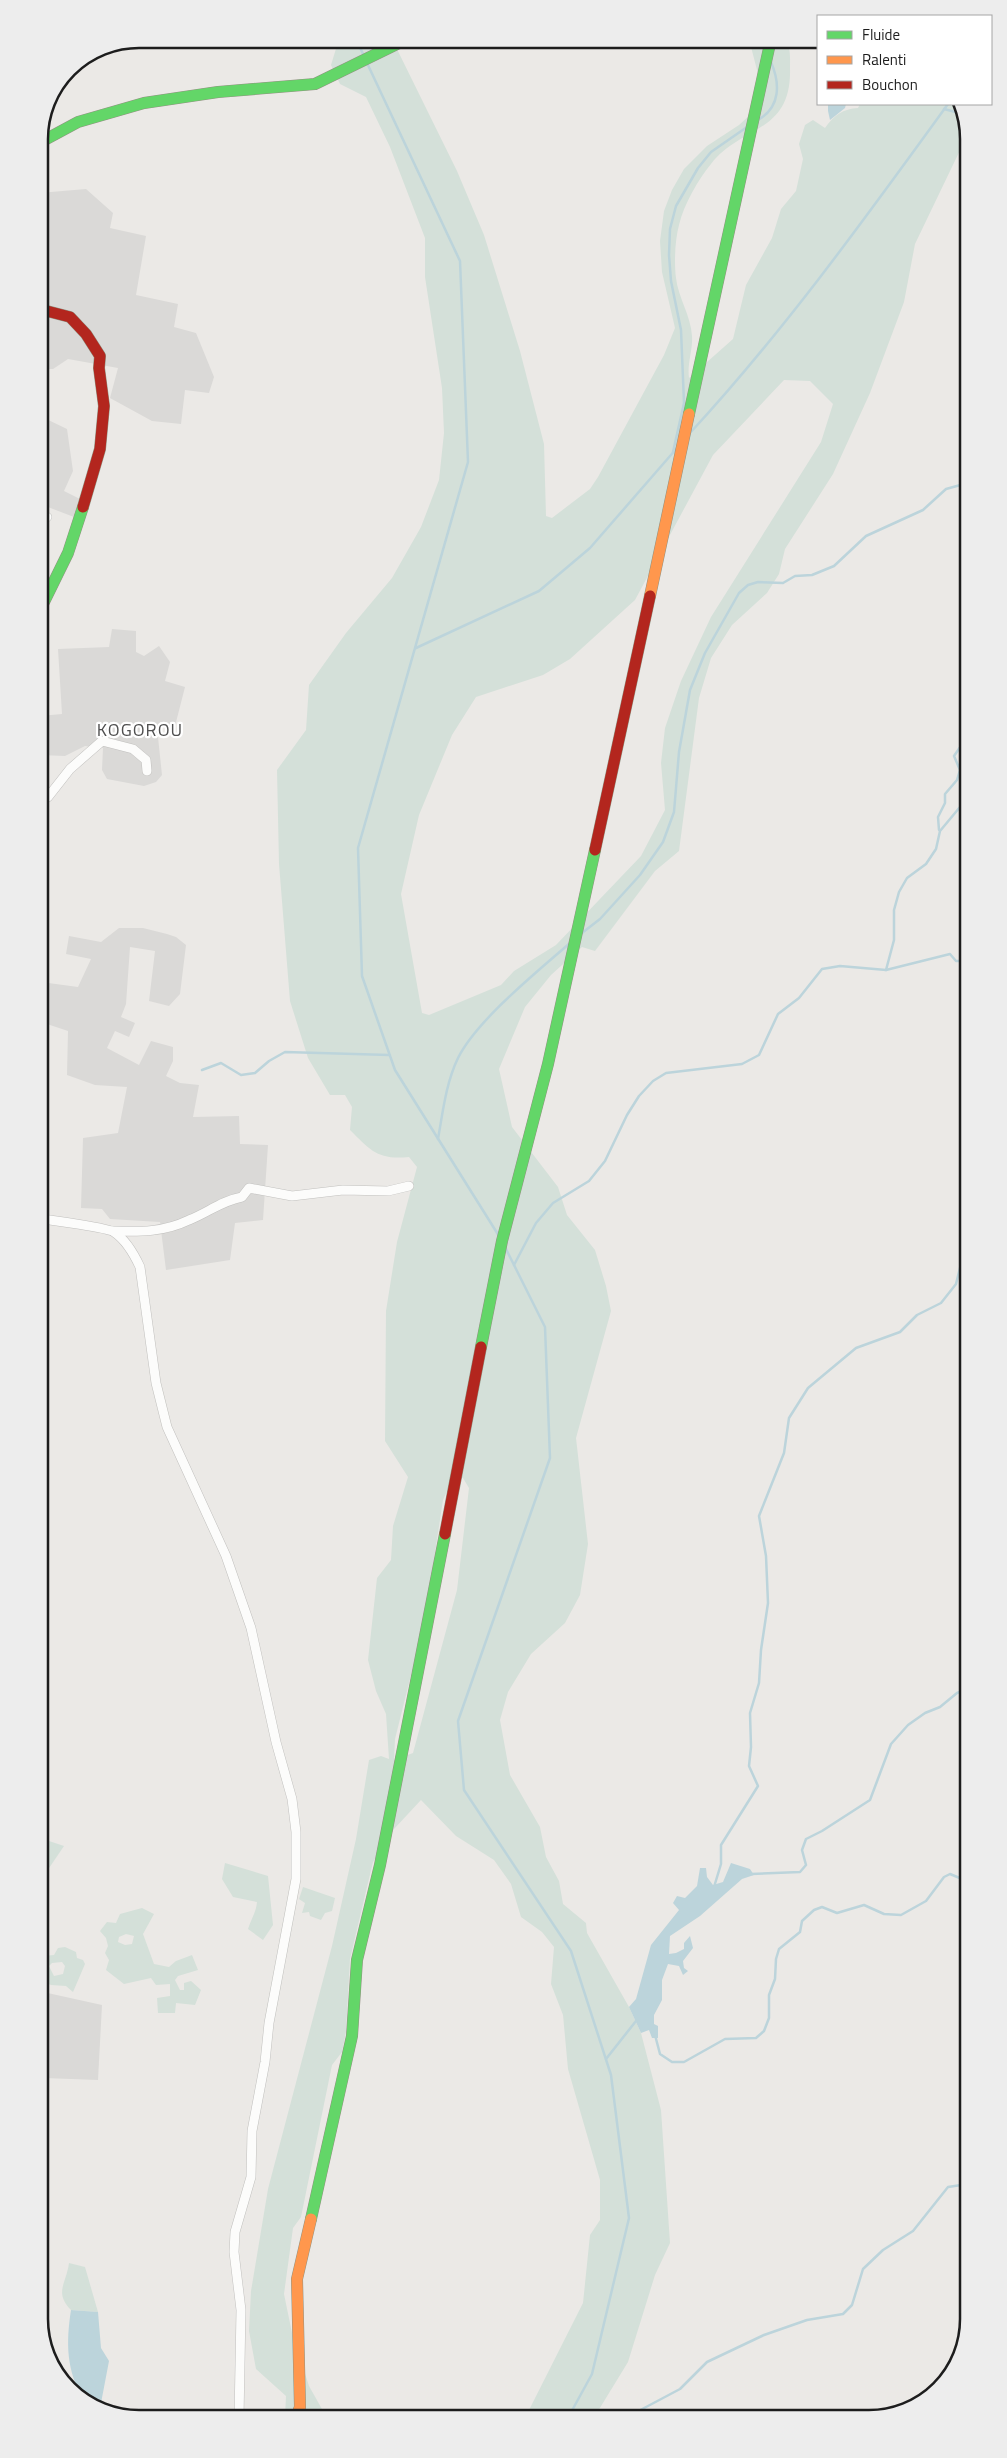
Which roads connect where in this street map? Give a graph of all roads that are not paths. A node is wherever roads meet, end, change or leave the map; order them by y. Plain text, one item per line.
1 (388, 48) edge
2 (769, 48) edge
3 (48, 138) edge
4 (48, 311) edge
5 (48, 594) edge
6 (146, 772) dead end
7 (48, 797) edge
8 (409, 1186) dead end
9 (48, 1219) edge
10 (113, 1231) junction
11 (239, 2410) edge
12 (299, 2410) edge

1 - 3 street
2 - 12 street
4 - 5 street
6 - 7 street
8 - 10 street
9 - 10 street
10 - 11 street

